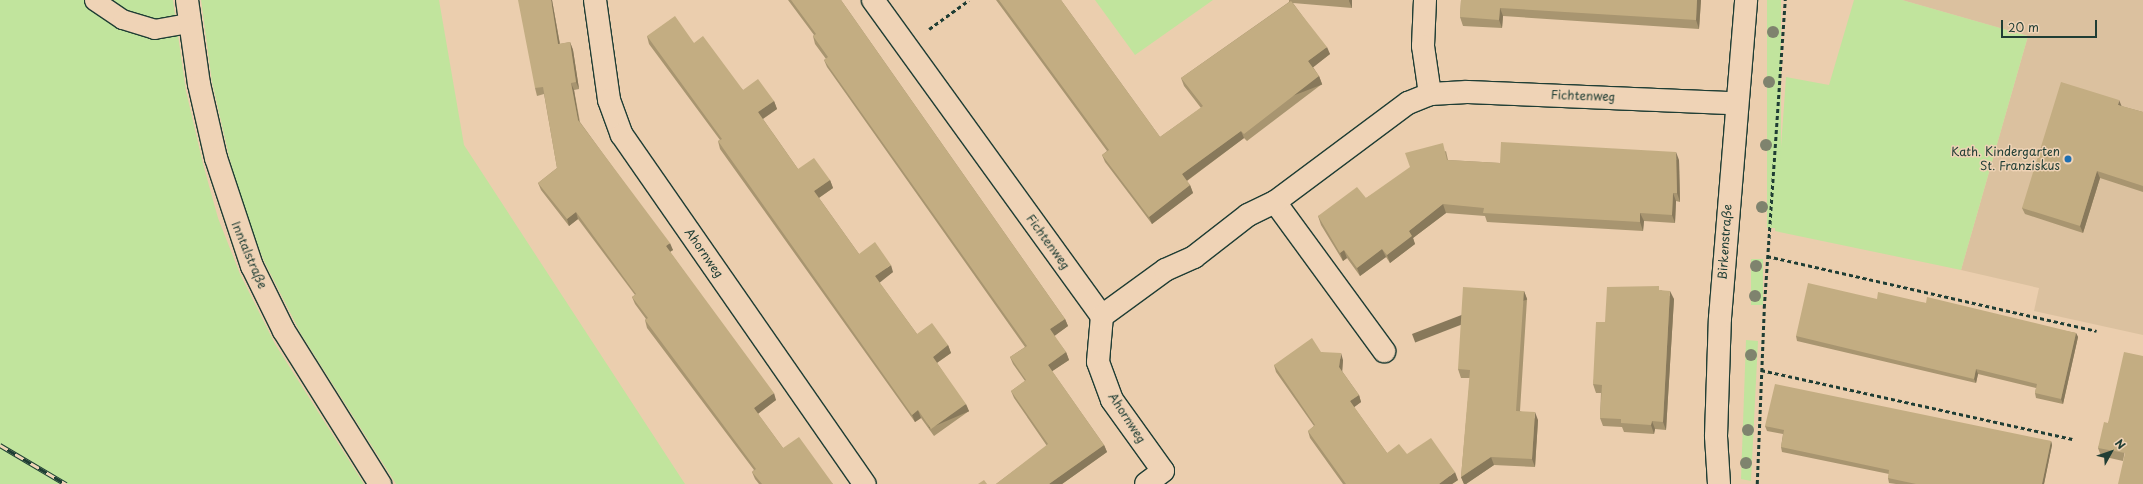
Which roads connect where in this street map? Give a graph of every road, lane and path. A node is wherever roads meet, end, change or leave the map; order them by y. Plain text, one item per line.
1 (94, 0) edge
2 (187, 0) edge
3 (595, 0) edge
4 (873, 0) edge
5 (969, 0) edge
6 (1425, 0) edge
7 (1746, 0) edge
8 (1785, 0) edge
9 (188, 23) junction
10 (906, 45) junction
11 (1430, 94) junction
12 (1735, 103) junction
13 (1275, 202) junction
14 (1767, 256) junction
15 (1102, 316) junction
16 (2097, 331) dead end
17 (1384, 351) dead end
18 (1761, 370) junction
19 (2072, 439) dead end
20 (380, 484) edge
21 (865, 484) edge
22 (1146, 484) edge
23 (1719, 484) edge
24 (1757, 484) edge

1 - 9 lane
2 - 9 street, Inntalstraße
3 - 21 street, Ahornweg
4 - 10 street, Fichtenweg
5 - 10 path
6 - 11 street
7 - 12 street, Birkenstraße
8 - 14 path
9 - 20 street, Inntalstraße
10 - 15 street, Fichtenweg
11 - 12 street, Fichtenweg
11 - 13 street, Fichtenweg
12 - 23 street, Birkenstraße
13 - 15 street, Fichtenweg
13 - 17 street
14 - 16 path
14 - 18 path
15 - 22 street, Ahornweg
18 - 19 path
18 - 24 path

